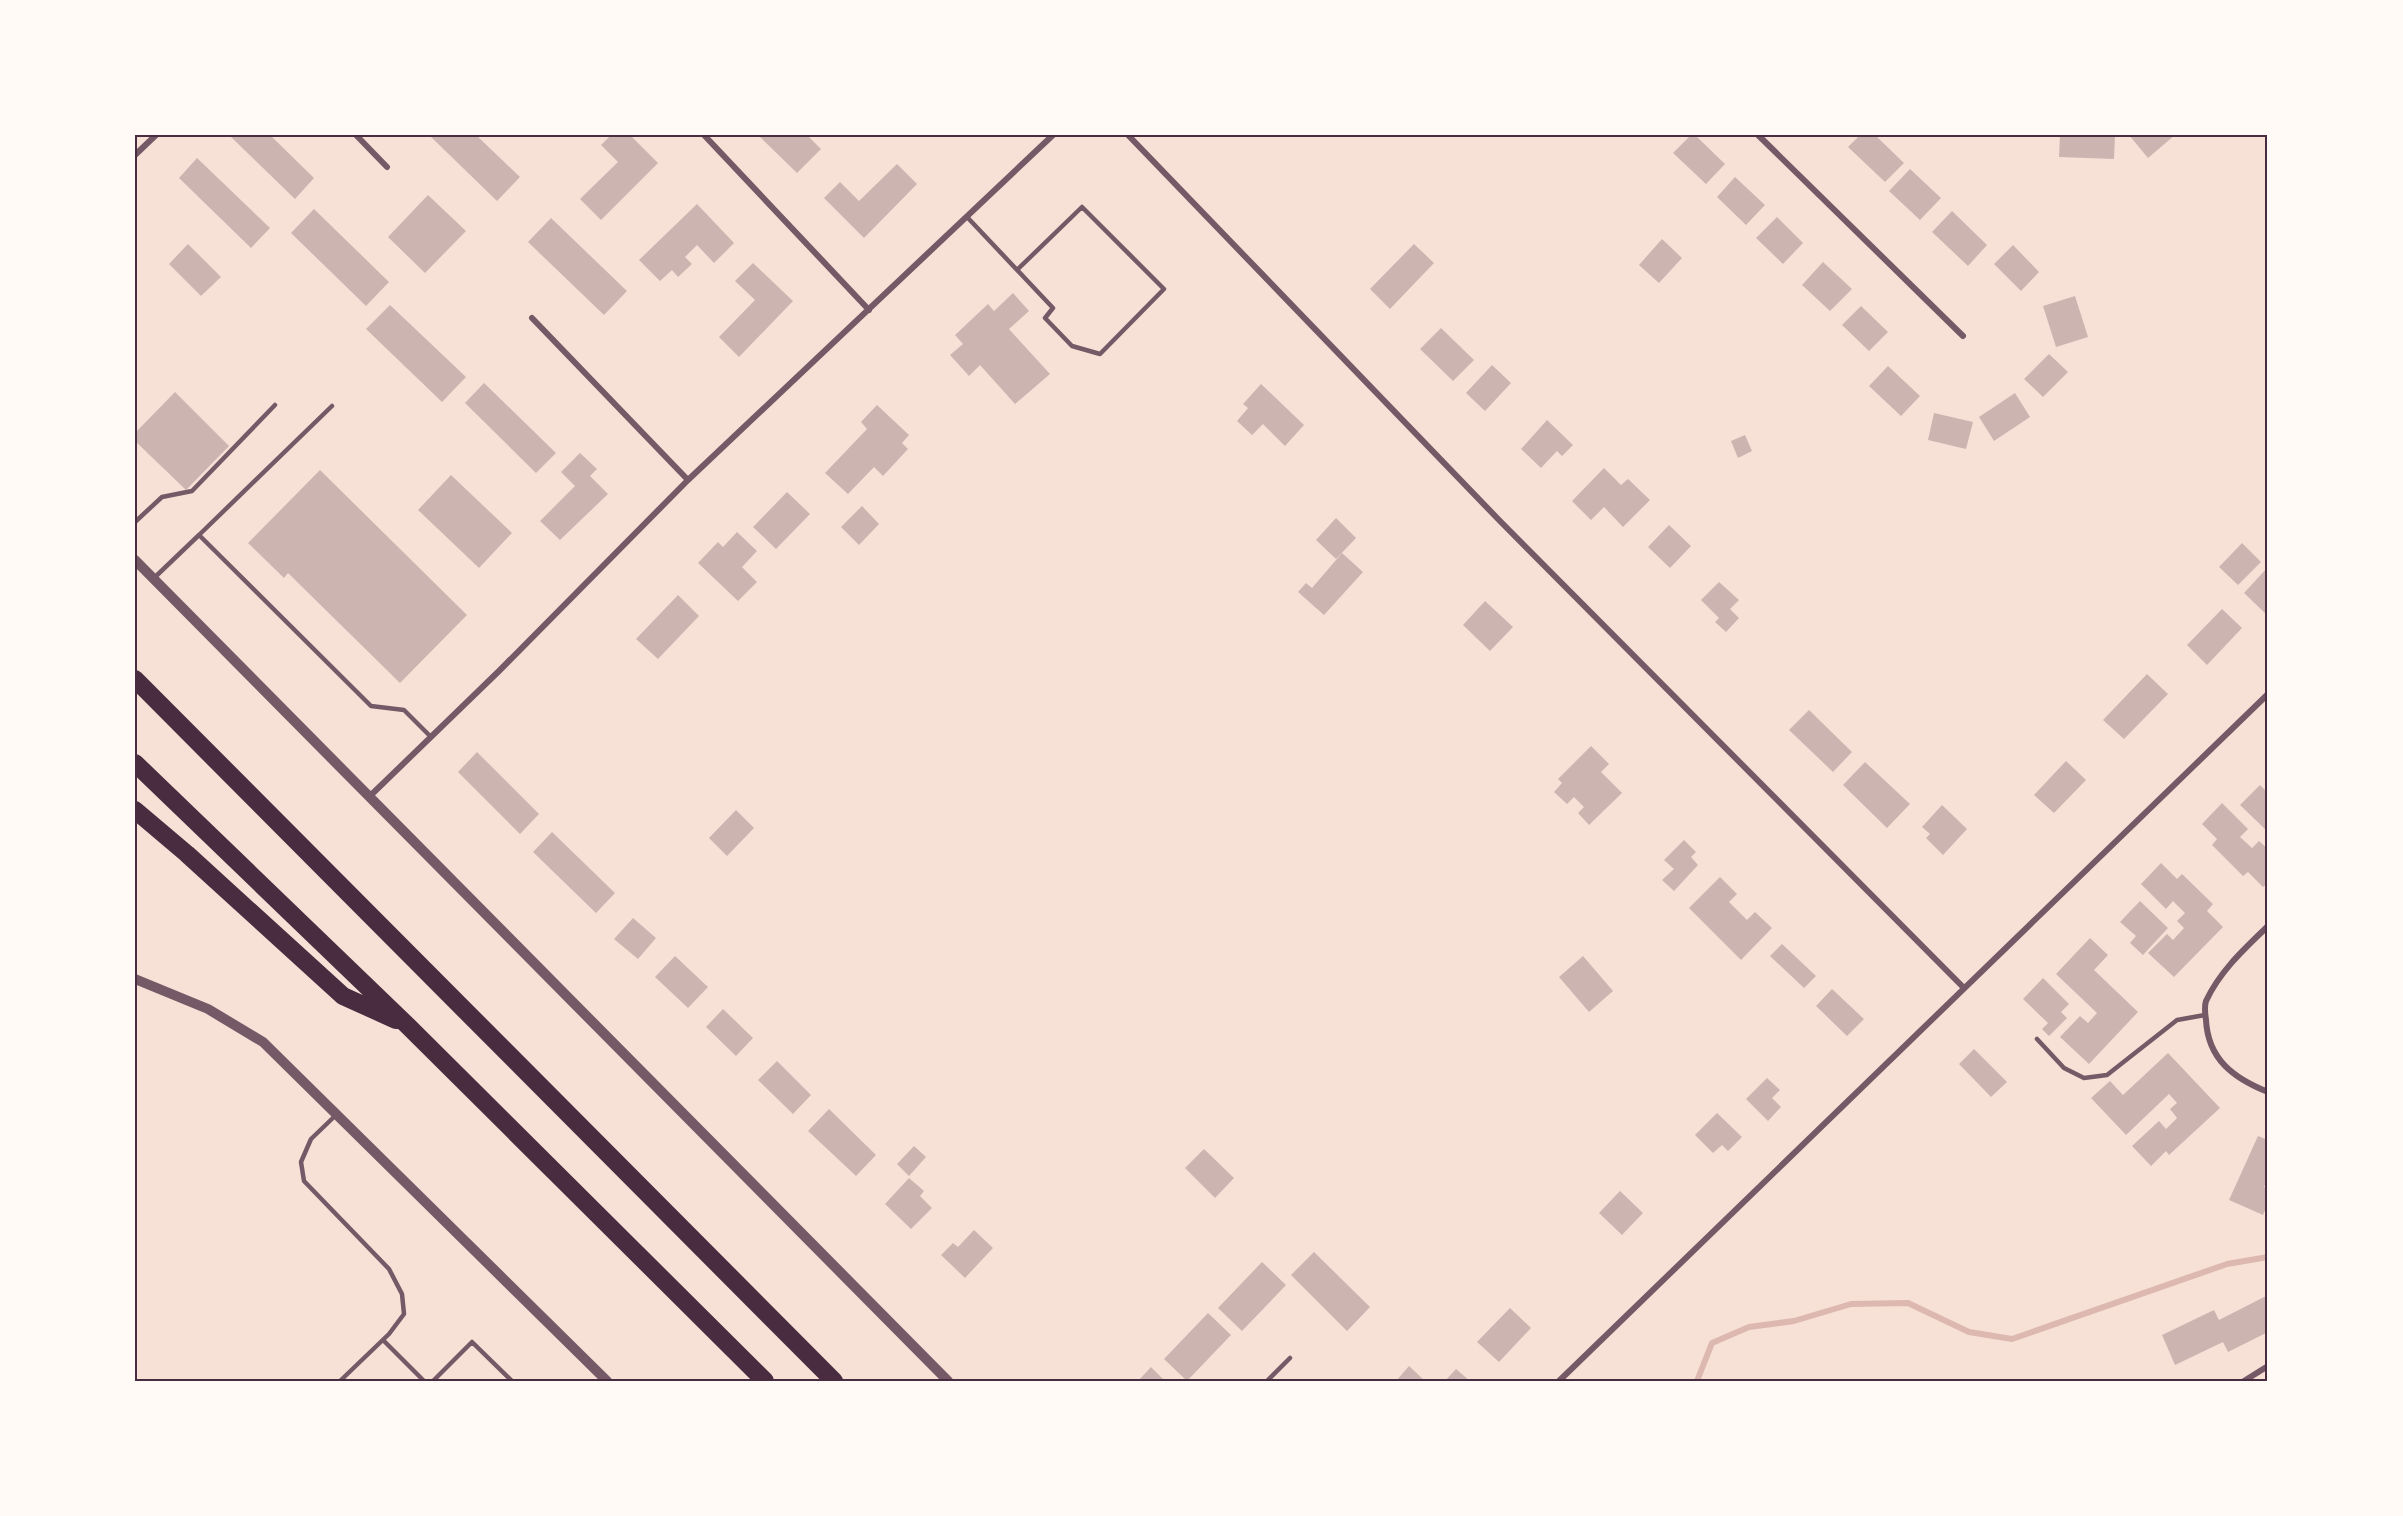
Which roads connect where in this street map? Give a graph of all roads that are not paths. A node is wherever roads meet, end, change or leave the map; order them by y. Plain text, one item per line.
1 (156, 135) edge
2 (356, 135) edge
3 (704, 135) edge
4 (1053, 135) edge
5 (1128, 135) edge
6 (1758, 135) edge
7 (135, 155) edge
8 (387, 166) dead end
9 (968, 218) junction
10 (1017, 270) junction
11 (869, 310) junction
12 (532, 318) dead end
13 (1964, 336) dead end
14 (275, 405) dead end
15 (332, 406) dead end
16 (688, 480) junction
17 (135, 522) edge
18 (199, 535) junction
19 (135, 560) edge
20 (153, 579) junction
21 (135, 679) edge
22 (2268, 694) edge
23 (431, 737) junction
24 (135, 763) edge
25 (370, 796) junction
26 (135, 810) edge
27 (2268, 926) edge
28 (135, 979) edge
29 (1964, 988) junction
30 (2205, 1015) junction
31 (408, 1026) junction
32 (2037, 1039) dead end
33 (2268, 1092) edge
34 (337, 1114) junction
35 (383, 1340) junction
36 (1290, 1358) dead end
37 (2268, 1366) edge
38 (340, 1381) edge
39 (424, 1381) edge
40 (434, 1381) edge
41 (512, 1381) edge
42 (607, 1381) edge
43 (765, 1381) edge
44 (834, 1381) edge
45 (948, 1381) edge
46 (1267, 1381) edge
47 (1558, 1381) edge
48 (2244, 1381) edge

1 - 7 street
2 - 8 street
3 - 11 street
4 - 9 street
5 - 29 street
6 - 13 street
9 - 10 lane
9 - 11 street
10 - 10 lane
11 - 16 street
12 - 16 street
14 - 17 lane
15 - 18 lane
16 - 23 street
18 - 20 lane
18 - 23 lane
19 - 20 street
20 - 25 street
21 - 44 highway
22 - 29 street
23 - 25 street
24 - 31 highway
25 - 45 street
26 - 31 highway
27 - 30 street
28 - 34 street
29 - 47 street
30 - 32 lane
30 - 33 street
31 - 43 highway
34 - 35 lane
34 - 42 street
35 - 38 lane
35 - 39 lane
36 - 46 lane
37 - 48 street
40 - 41 lane

